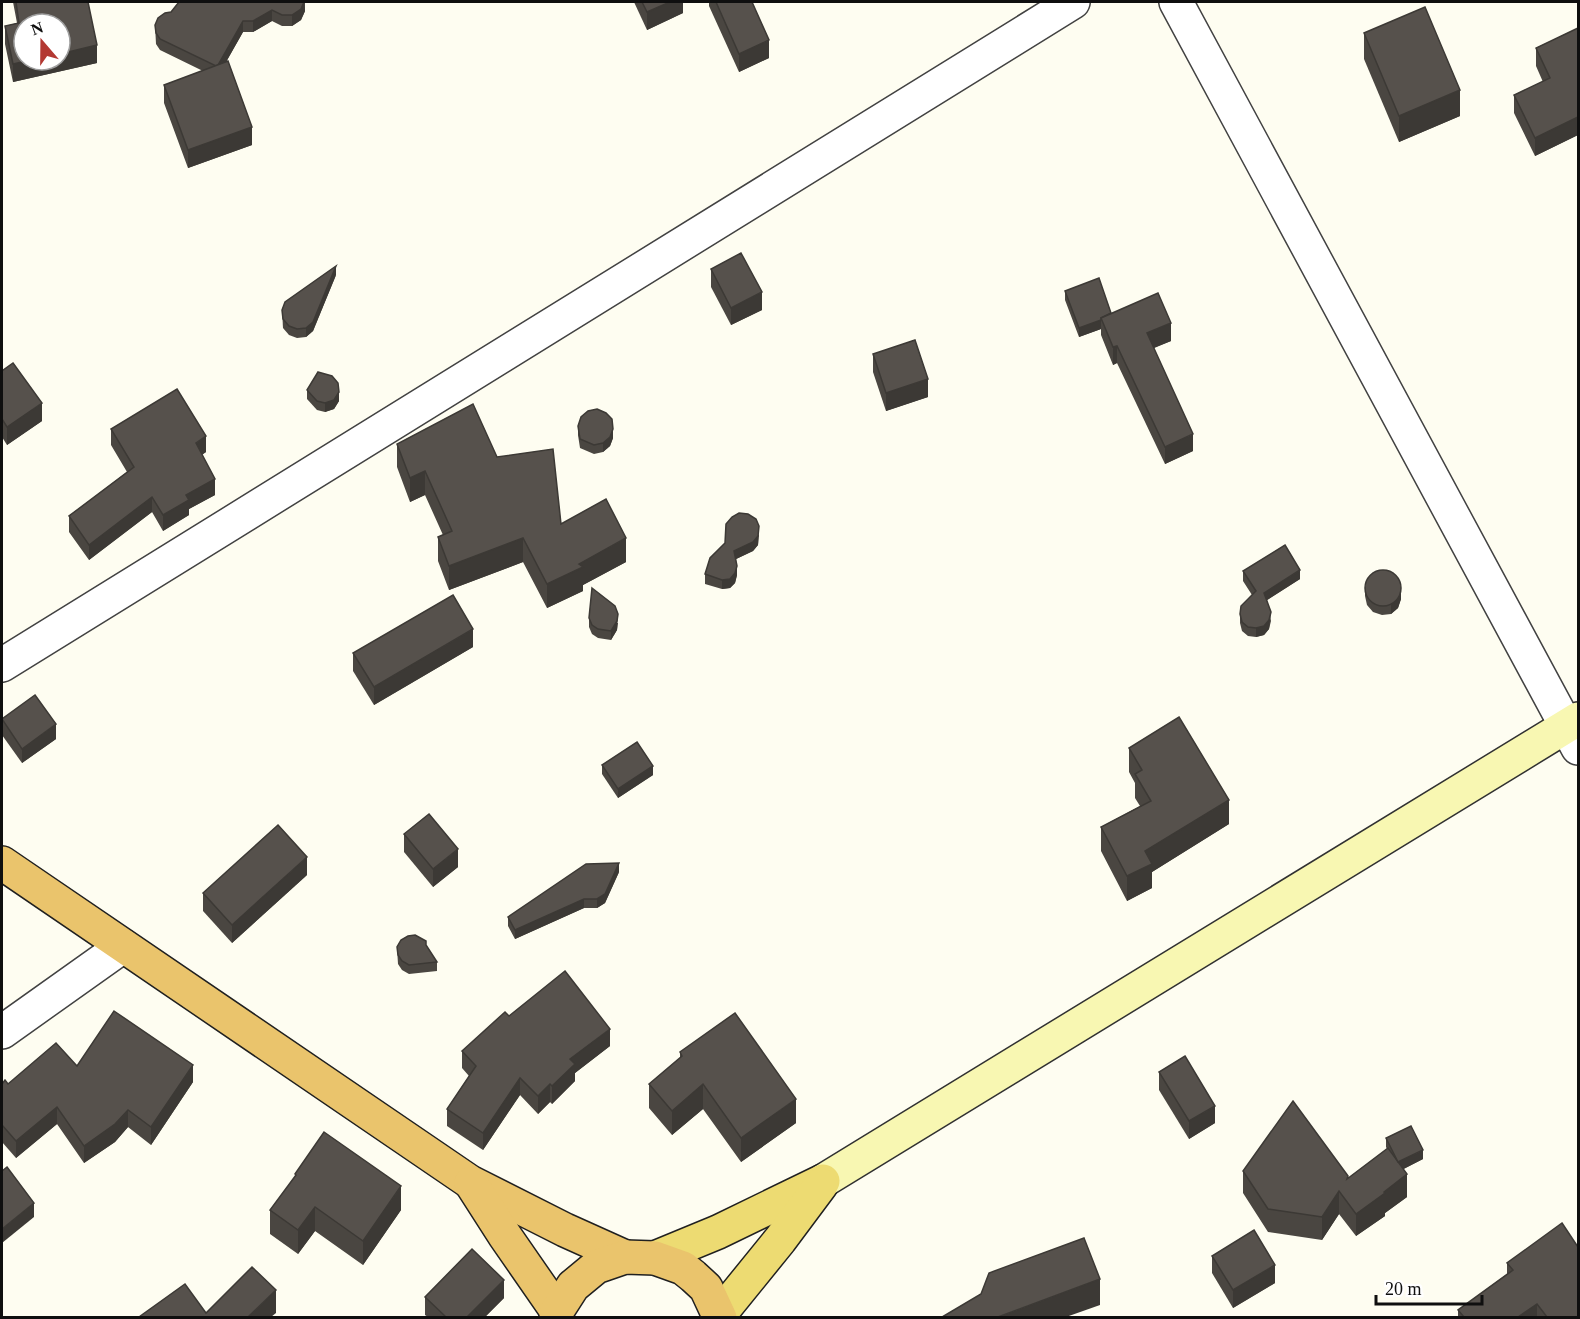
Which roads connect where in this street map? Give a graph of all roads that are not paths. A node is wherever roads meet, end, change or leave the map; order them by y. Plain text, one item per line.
1 (1073, 2) edge
2 (1176, 2) edge
3 (2, 665) edge
4 (1574, 731) edge
5 (2, 863) edge
6 (123, 946) junction
7 (2, 1032) edge
8 (470, 1182) junction
9 (824, 1182) junction
10 (640, 1257) junction
11 (557, 1314) edge
12 (720, 1316) edge

1 - 3 street
2 - 4 street
4 - 9 main road
5 - 6 highway
6 - 7 street
6 - 8 highway
8 - 10 highway
8 - 11 highway
9 - 10 main road
9 - 12 main road
10 - 11 highway
10 - 12 highway

